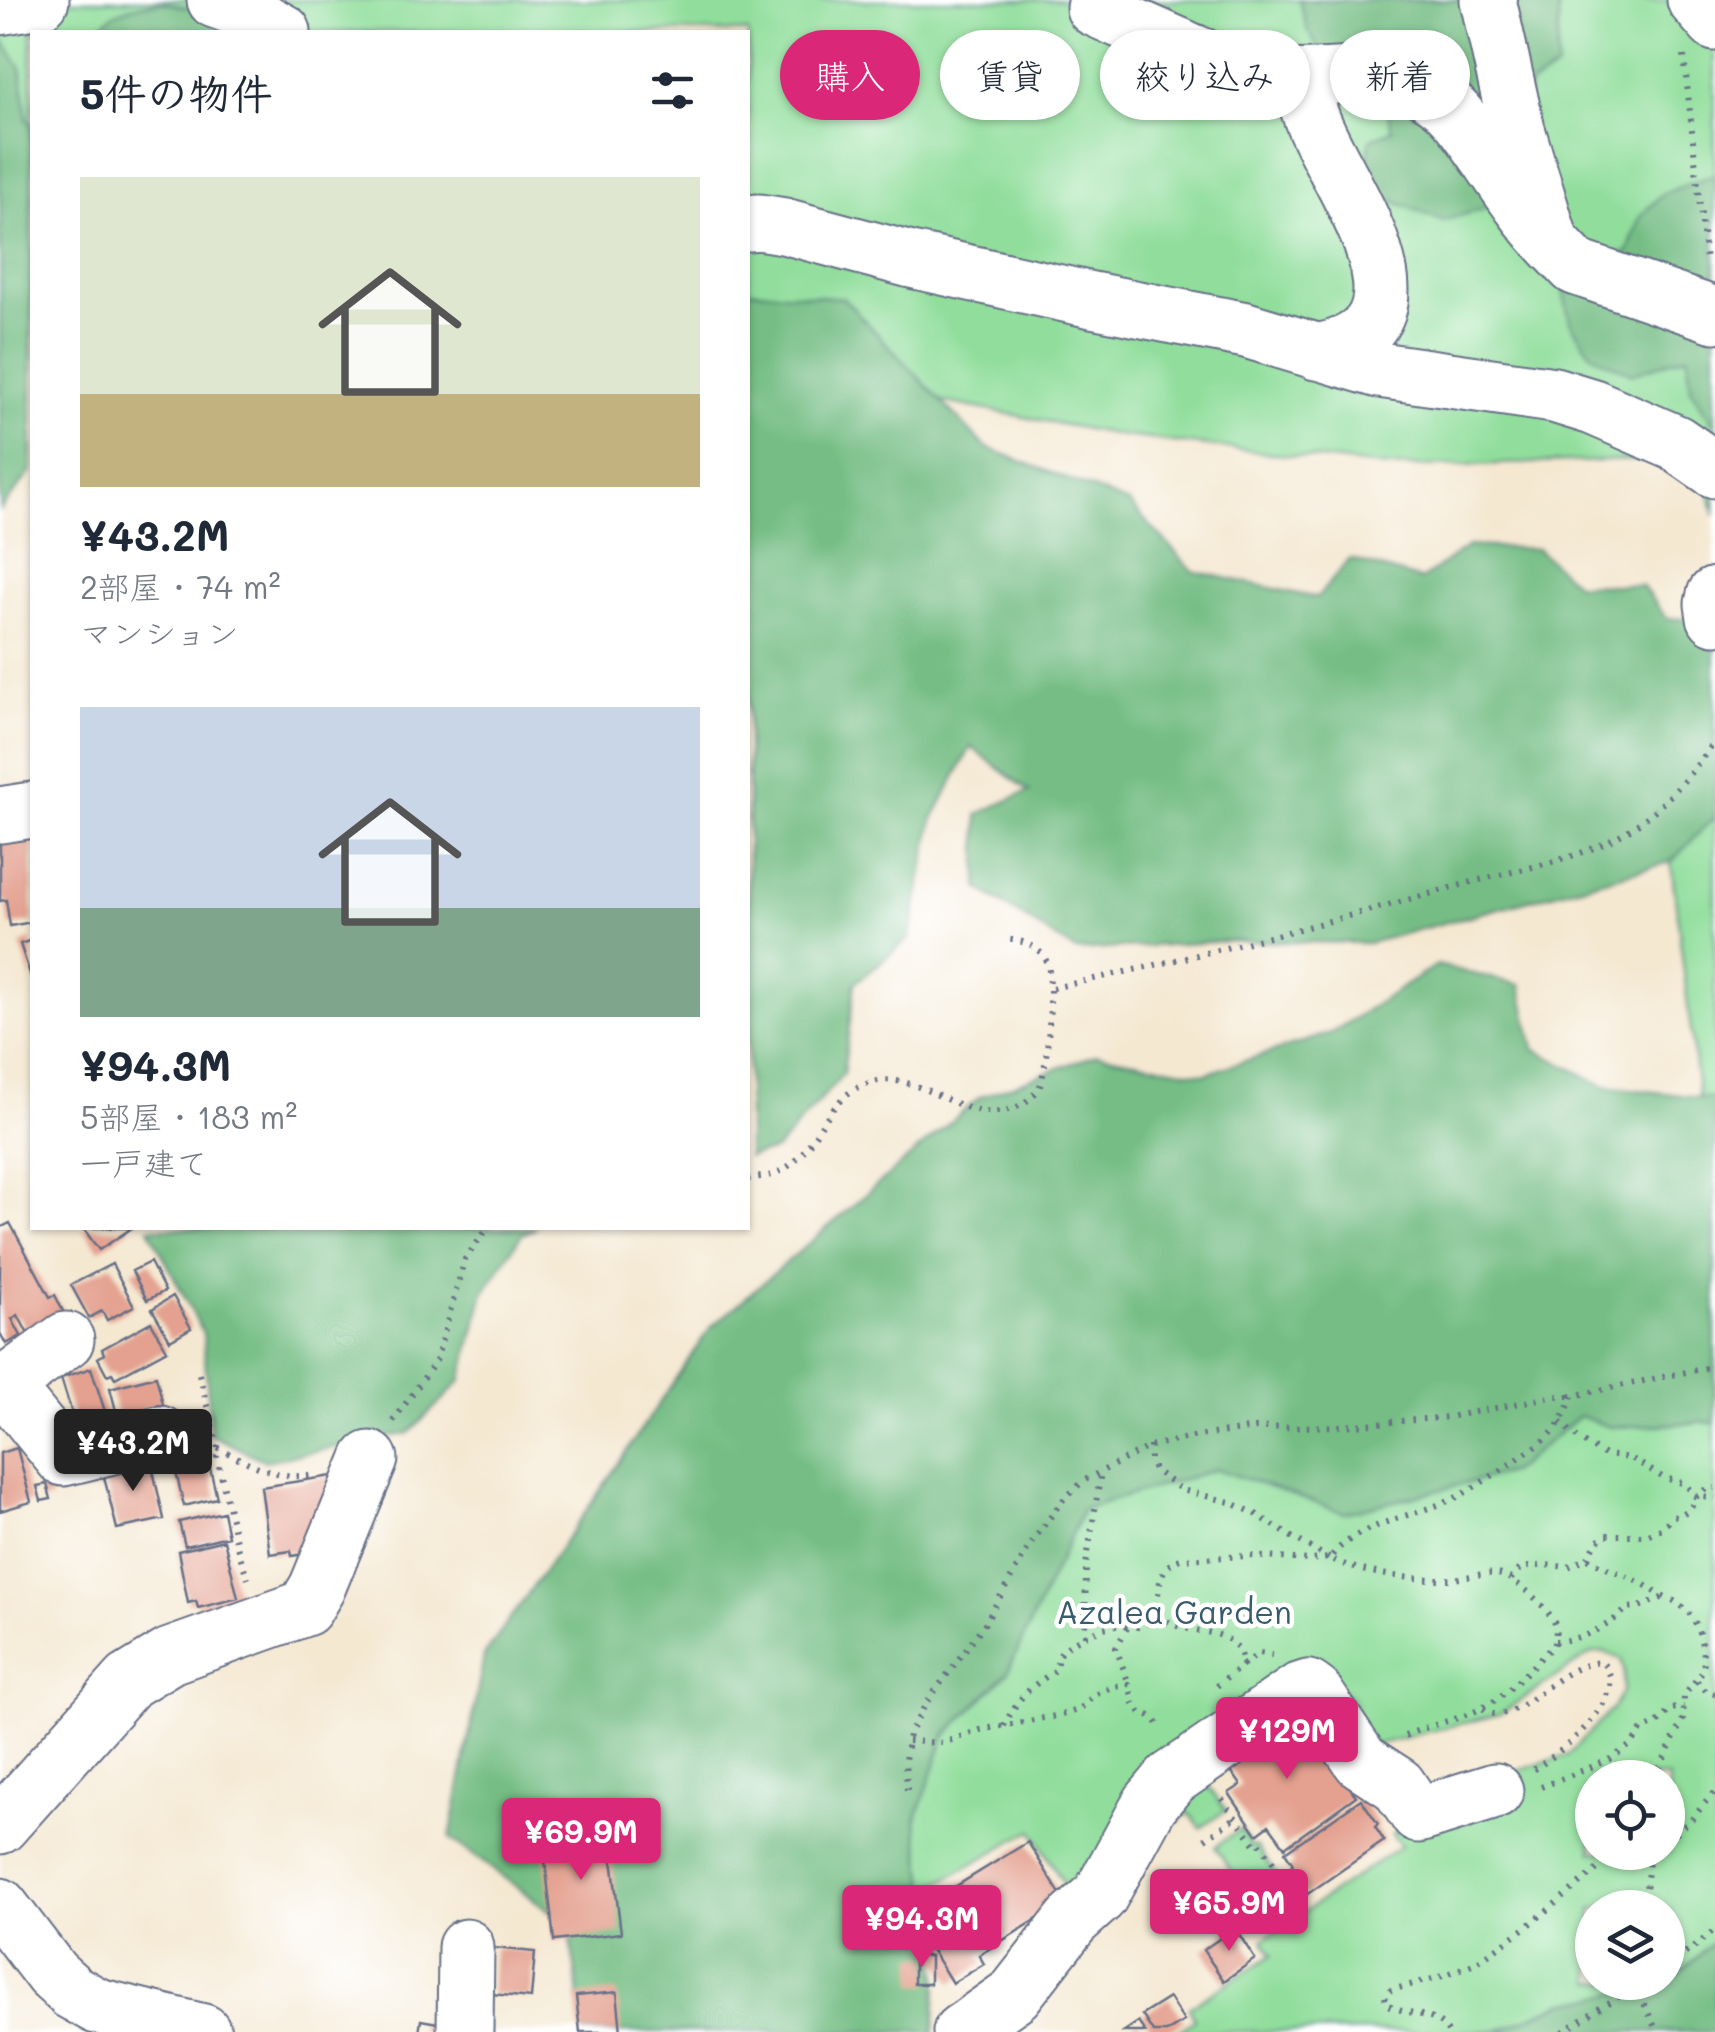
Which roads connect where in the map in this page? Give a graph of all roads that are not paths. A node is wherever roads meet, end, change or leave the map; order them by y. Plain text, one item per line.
1 (41, 0) edge
2 (215, 0) edge
3 (1488, 0) edge
4 (1695, 0) edge
5 (0, 7) edge
6 (1094, 8) dead end
7 (279, 30) edge
8 (1144, 30) edge
9 (1699, 38) edge
10 (1310, 79) edge
11 (1310, 112) edge
12 (750, 223) edge
13 (1551, 242) junction
14 (1711, 293) edge
15 (1316, 352) junction
16 (1715, 470) edge
17 (1715, 596) edge
18 (1715, 617) edge
19 (30, 810) edge
20 (0, 814) edge
21 (66, 1340) dead end
22 (2, 1387) edge
23 (160, 1434) dead end
24 (370, 1459) road end
25 (1514, 1790) road end
26 (0, 1826) edge
27 (0, 1906) edge
28 (466, 1947) dead end
29 (985, 2025) edge
30 (203, 2032) edge
31 (465, 2032) edge

1 - 5 street
2 - 7 street
3 - 13 street
4 - 9 street
6 - 8 street
10 - 13 street
11 - 15 street
12 - 15 street
13 - 14 street
15 - 16 street
17 - 18 street
19 - 20 street
21 - 22 street
22 - 23 street
24 - 26 street
25 - 29 street
27 - 30 street
28 - 31 street

